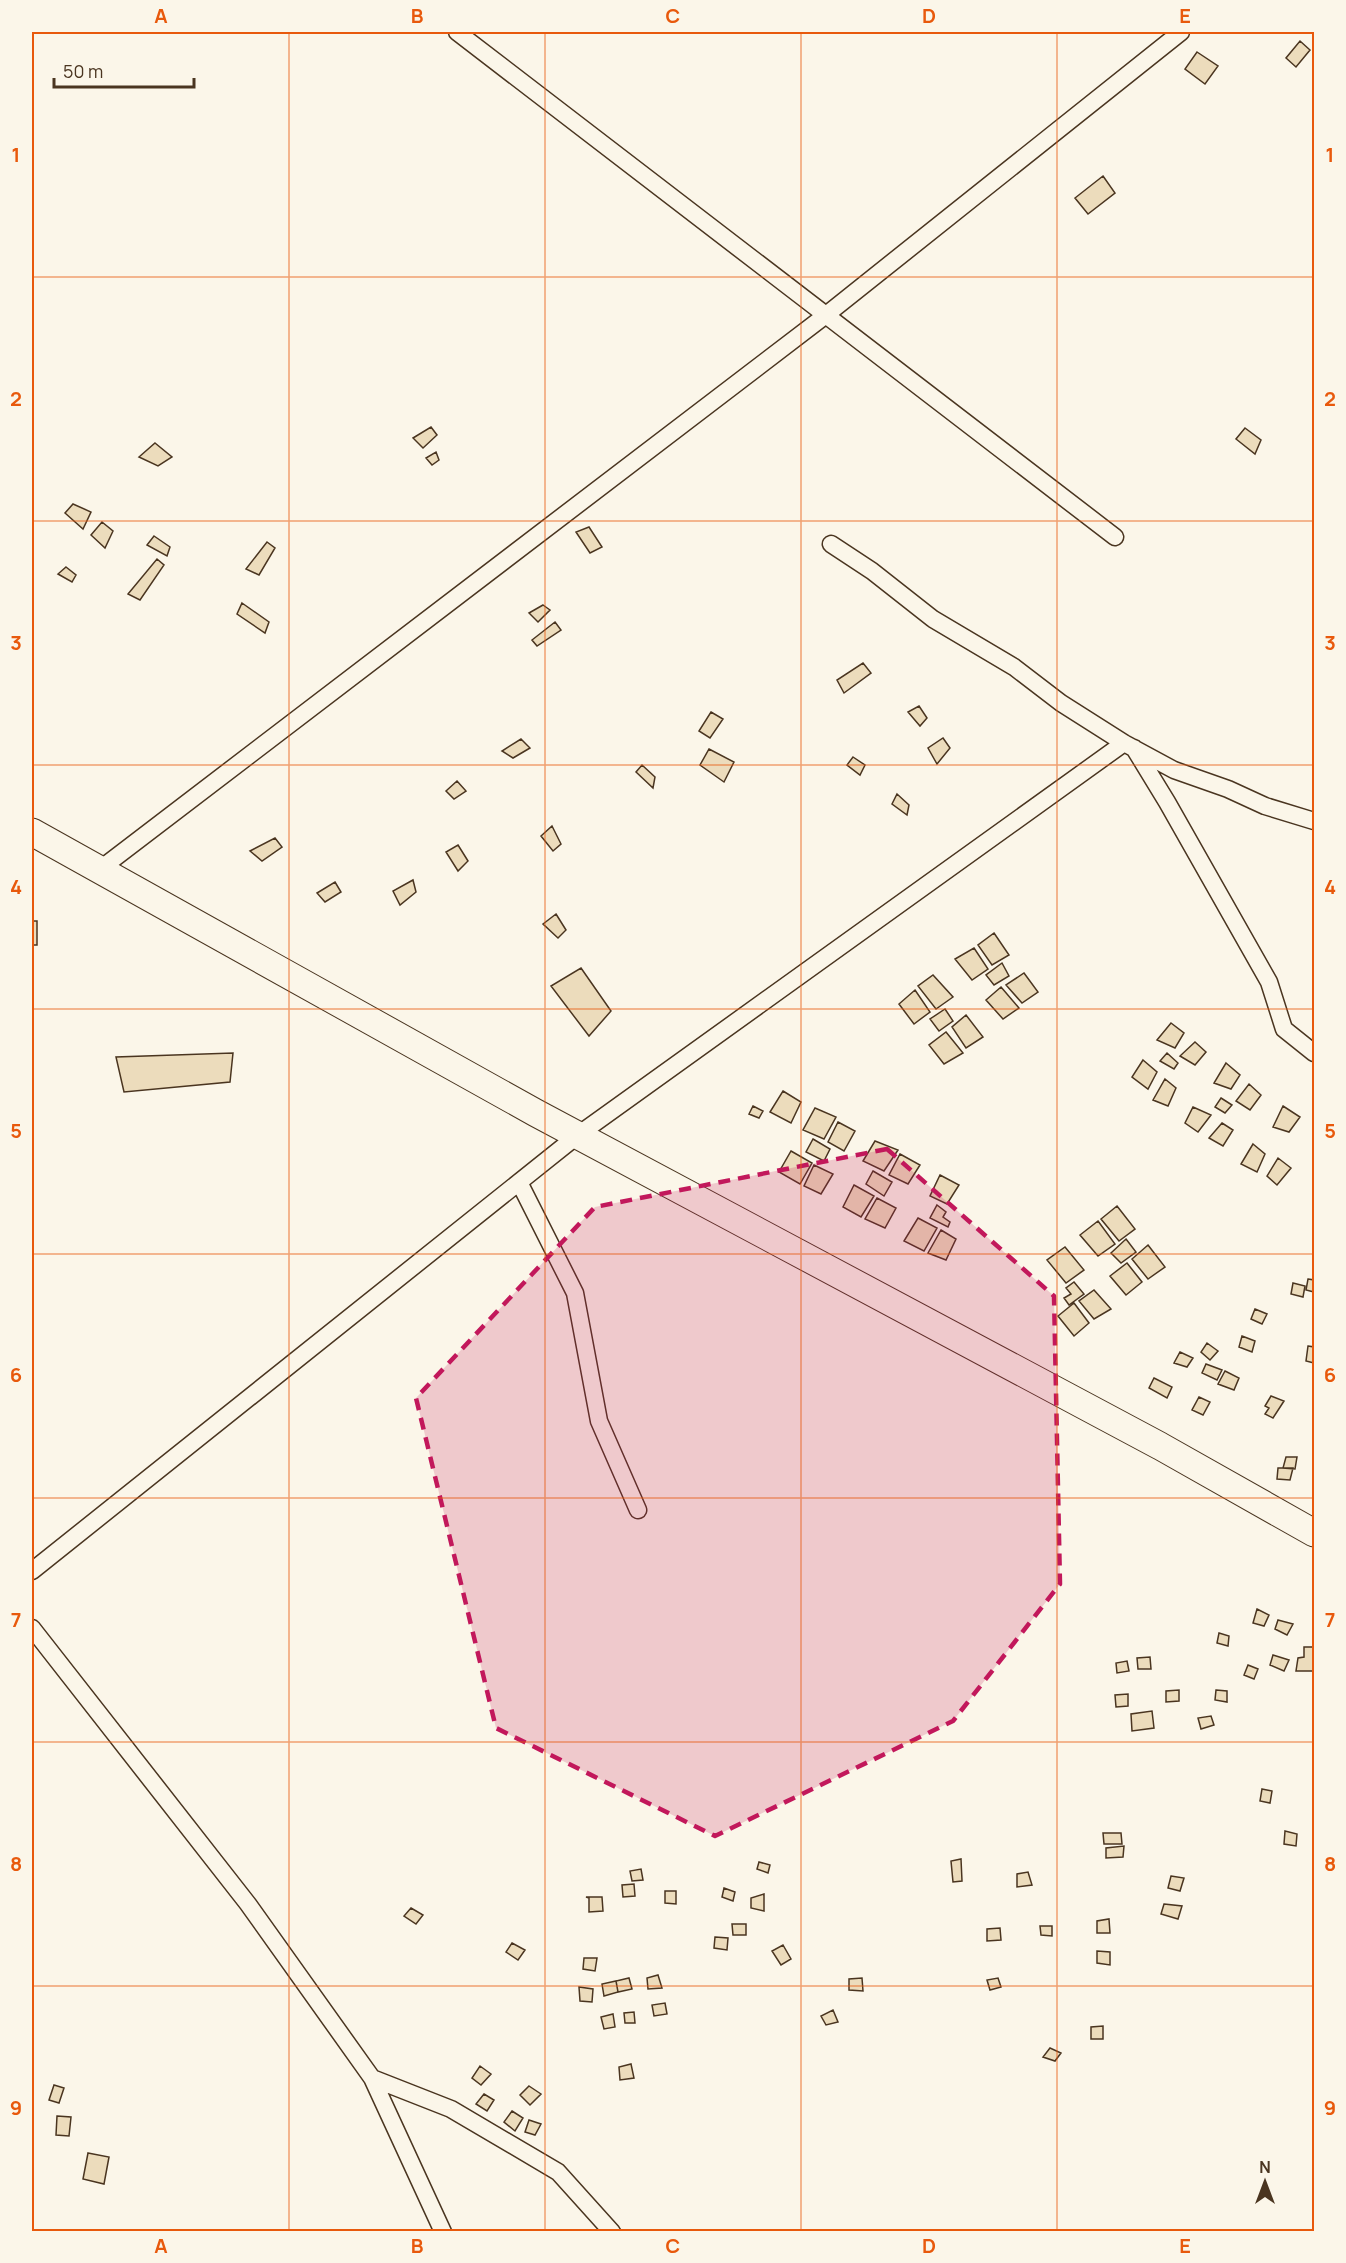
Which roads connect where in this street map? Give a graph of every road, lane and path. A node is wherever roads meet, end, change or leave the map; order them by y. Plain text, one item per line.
1 (457, 32) edge
2 (1181, 32) edge
3 (826, 315) junction
4 (1115, 537) dead end
5 (831, 544) dead end
6 (1128, 745) junction
7 (1314, 821) edge
8 (32, 832) edge
9 (99, 870) junction
10 (1314, 1053) edge
11 (578, 1135) junction
12 (519, 1182) junction
13 (639, 1510) dead end
14 (1314, 1533) edge
15 (32, 1570) edge
16 (32, 1628) edge
17 (372, 2078) junction
18 (443, 2232) edge
19 (612, 2232) edge

1 - 3 street
2 - 3 street
3 - 4 street
3 - 9 street
5 - 6 street
6 - 7 street
6 - 10 street
6 - 11 street
8 - 9 main road
9 - 11 main road
11 - 12 street
11 - 14 main road
12 - 13 street
12 - 15 street
16 - 17 street
17 - 18 street
17 - 19 street

